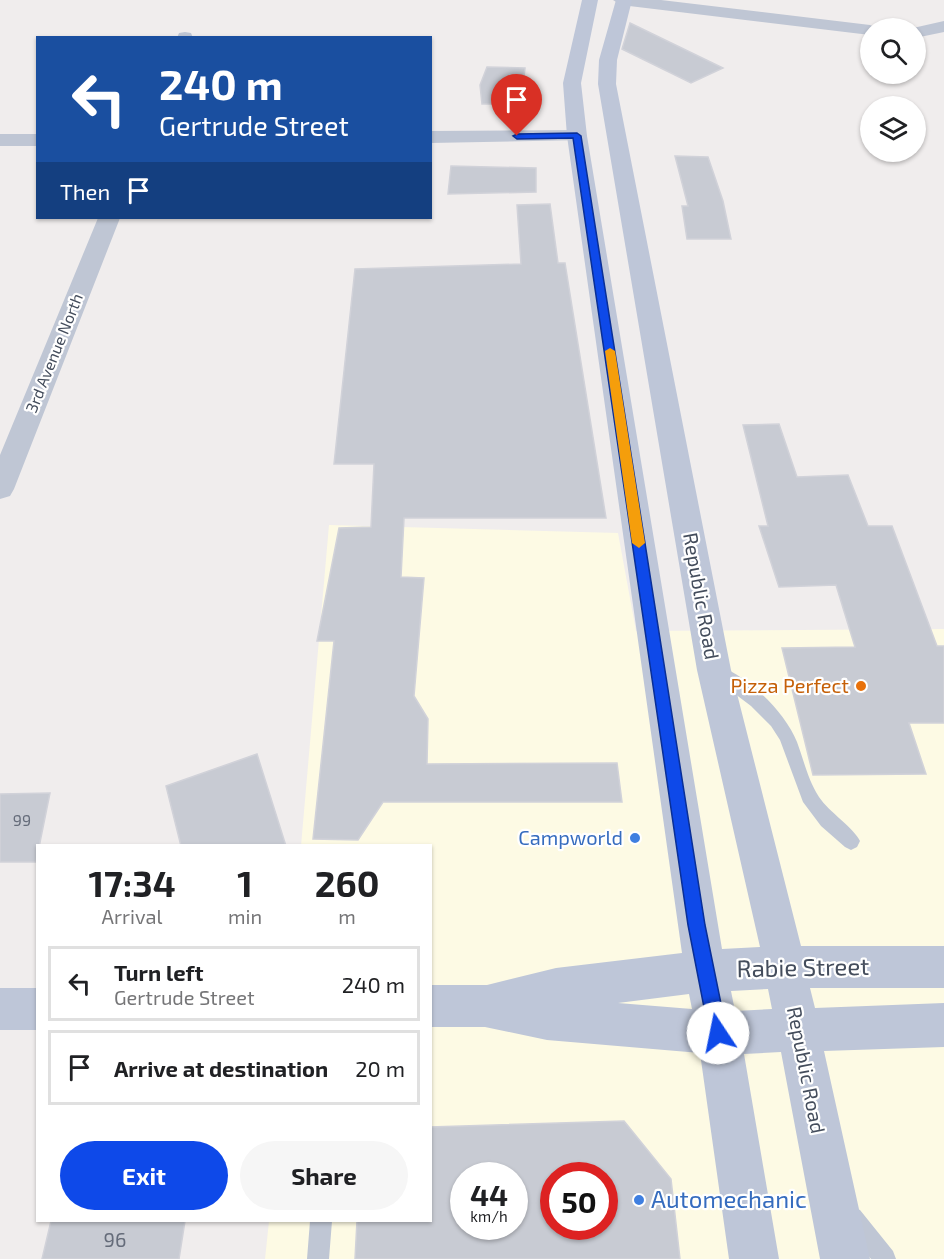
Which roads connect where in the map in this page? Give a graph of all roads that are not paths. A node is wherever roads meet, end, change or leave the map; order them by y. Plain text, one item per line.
1 (590, 0) edge
2 (623, 0) edge
3 (944, 26) edge
4 (860, 29) edge
5 (926, 32) edge
6 (577, 136) junction
7 (432, 137) edge
8 (0, 140) edge
9 (36, 140) edge
10 (109, 219) edge
11 (0, 489) edge
12 (714, 670) junction
13 (851, 841) dead end
14 (785, 967) junction
15 (944, 967) edge
16 (706, 970) junction
17 (432, 1006) edge
18 (485, 1006) junction
19 (0, 1009) edge
20 (36, 1009) edge
21 (944, 1025) edge
22 (798, 1029) junction
23 (718, 1033) junction
24 (831, 1193) junction
25 (321, 1222) edge
26 (318, 1259) edge
27 (754, 1259) edge
28 (845, 1259) edge
29 (885, 1259) edge

1 - 6 main road
2 - 4 street
2 - 12 main road, Republic Road
3 - 5 street
6 - 7 street
6 - 16 main road
8 - 9 street
10 - 11 street, 3rd Avenue North
12 - 13 lane
12 - 14 main road, Republic Road
14 - 15 main road, Rabie Street
14 - 16 main road, Rabie Street
14 - 22 main road, Republic Road
16 - 18 main road, Rabie Street
16 - 23 main road
17 - 18 main road, Rabie Street
18 - 23 main road, Rabie Street
19 - 20 main road
21 - 22 main road, Rabie Street
22 - 23 main road, Rabie Street
22 - 24 main road, Republic Road
23 - 27 main road
24 - 28 main road, Republic Road
24 - 29 lane
25 - 26 lane

